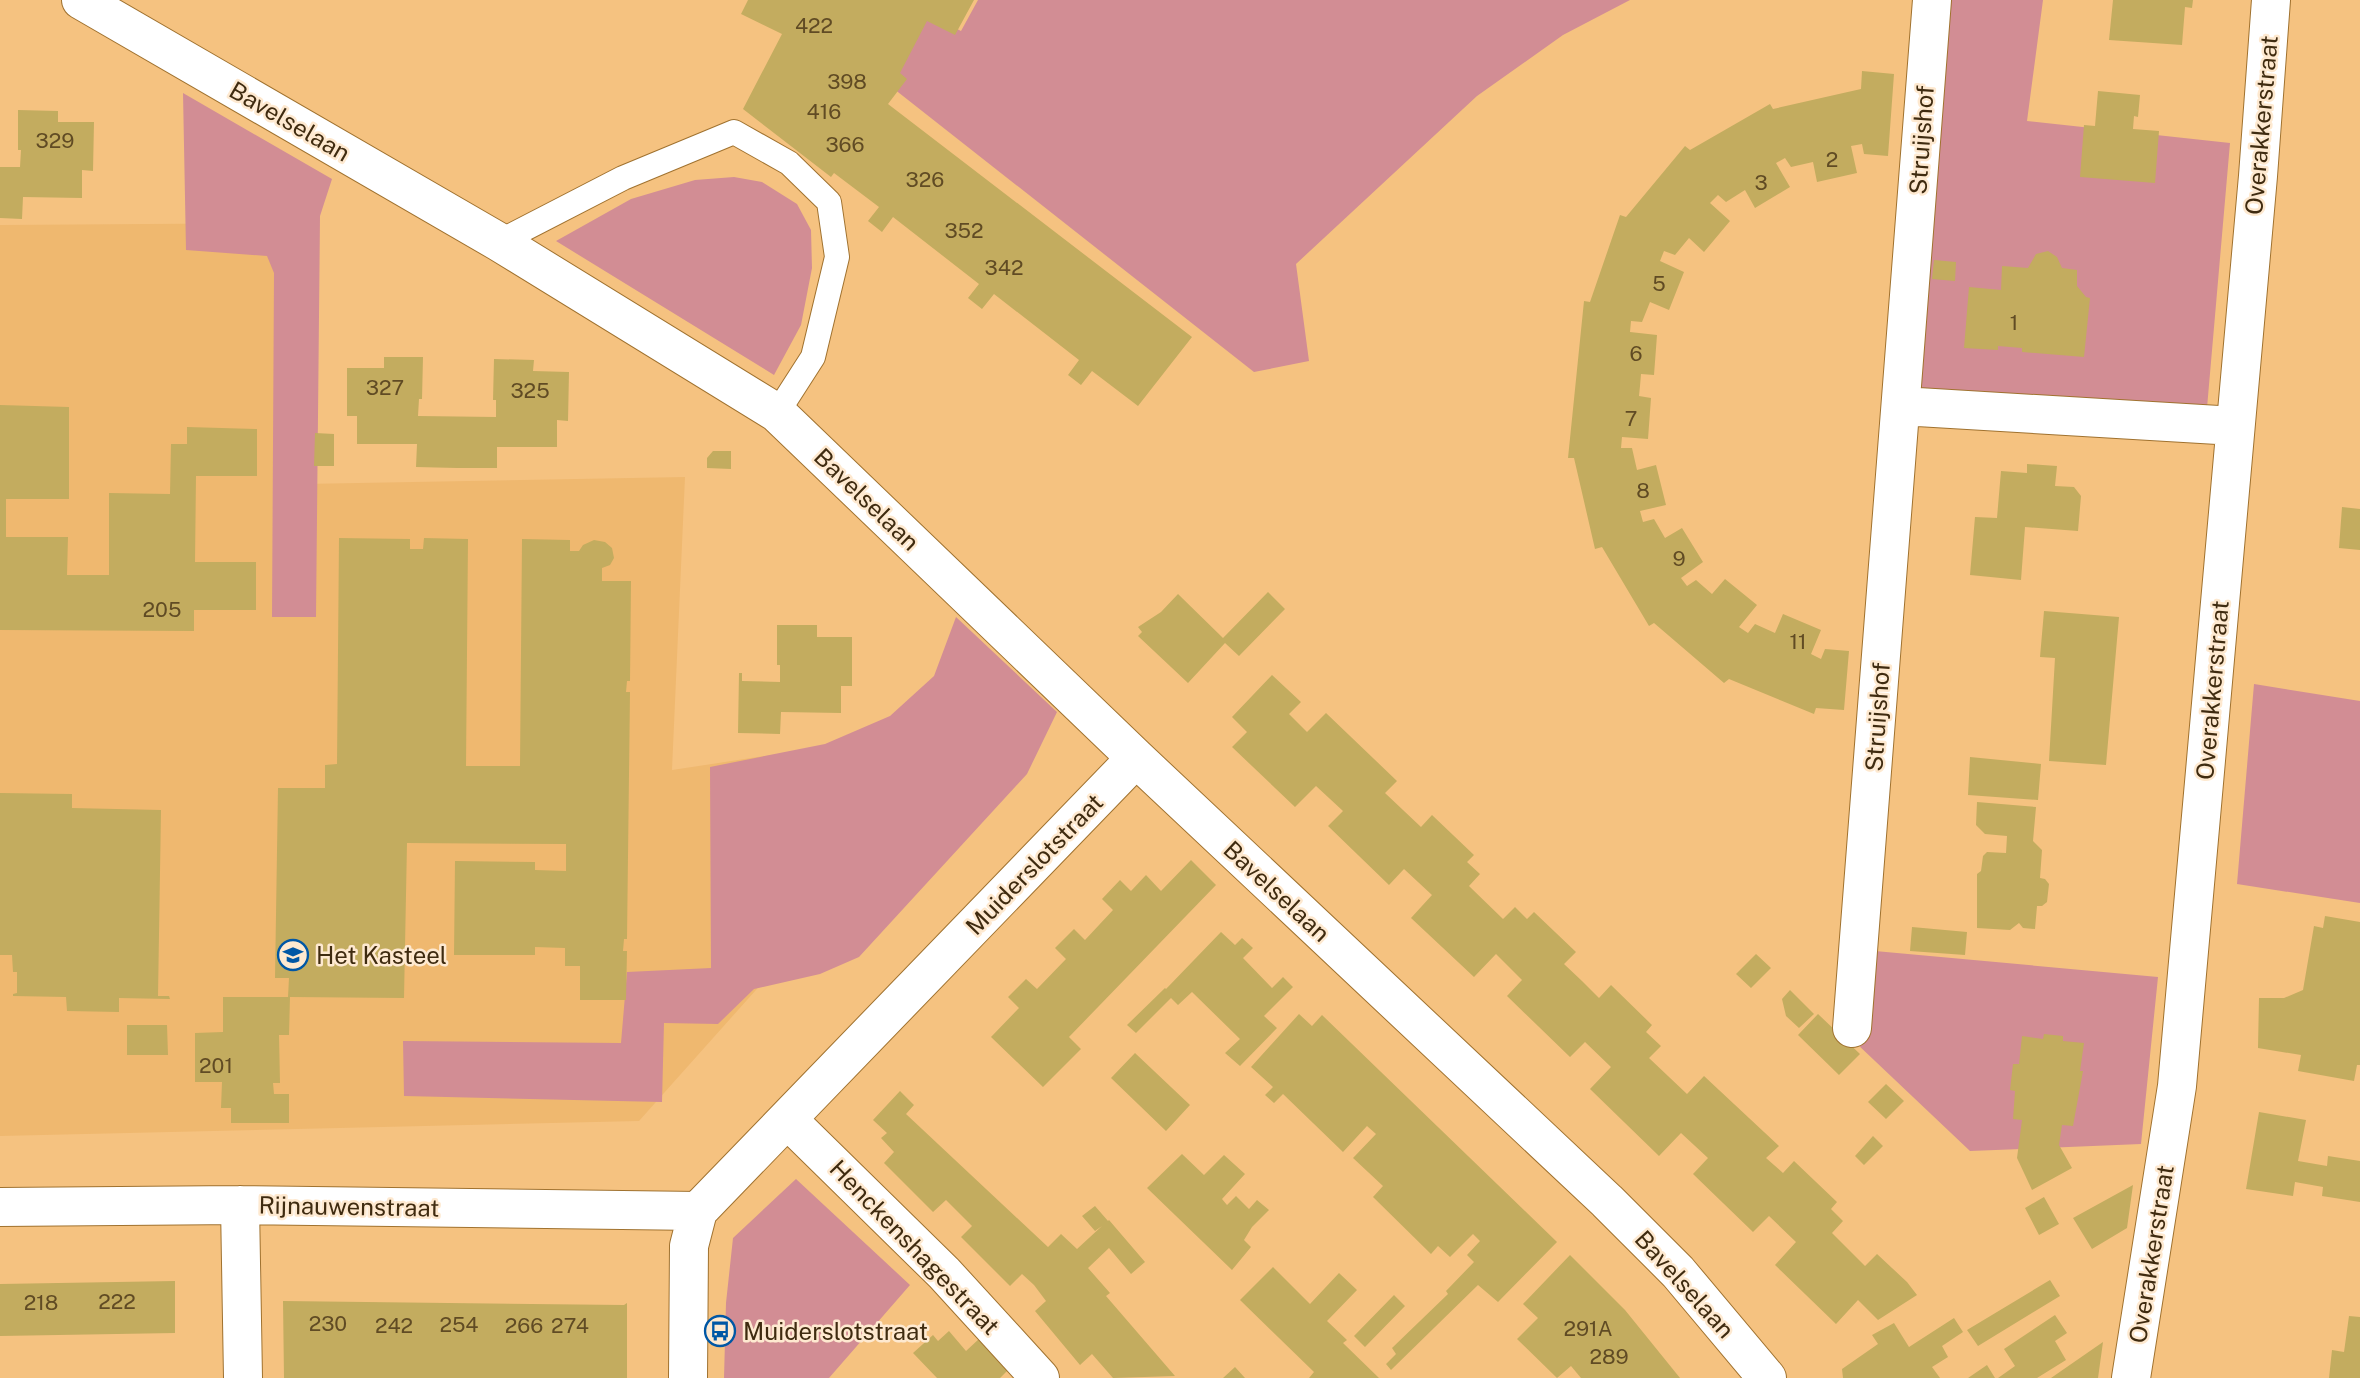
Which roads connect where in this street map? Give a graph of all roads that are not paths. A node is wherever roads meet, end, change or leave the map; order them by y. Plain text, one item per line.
1 (81, 0) edge
2 (1932, 0) edge
3 (2271, 0) edge
4 (499, 242) junction
5 (1901, 406) junction
6 (777, 413) junction
7 (2235, 426) junction
8 (1136, 758) junction
9 (1852, 1028) dead end
10 (787, 1119) junction
11 (240, 1205) junction
12 (0, 1207) edge
13 (698, 1212) junction
14 (243, 1378) edge
15 (688, 1378) edge
16 (1040, 1378) edge
17 (1767, 1378) edge
18 (2132, 1378) edge

1 - 4 street, Bavelselaan
2 - 5 street, Struijshof
3 - 7 street, Overakkerstraat
4 - 6 street, Bavelselaan
4 - 6 lane
5 - 7 street
5 - 9 street, Struijshof
6 - 8 street, Bavelselaan
7 - 18 street, Overakkerstraat
8 - 10 street, Muiderslotstraat
8 - 17 street, Bavelselaan
10 - 13 street, Muiderslotstraat
10 - 16 street, Henckenshagestraat
11 - 12 street, Rijnauwenstraat
11 - 13 street, Rijnauwenstraat
11 - 14 street
13 - 15 street, Muiderslotstraat

